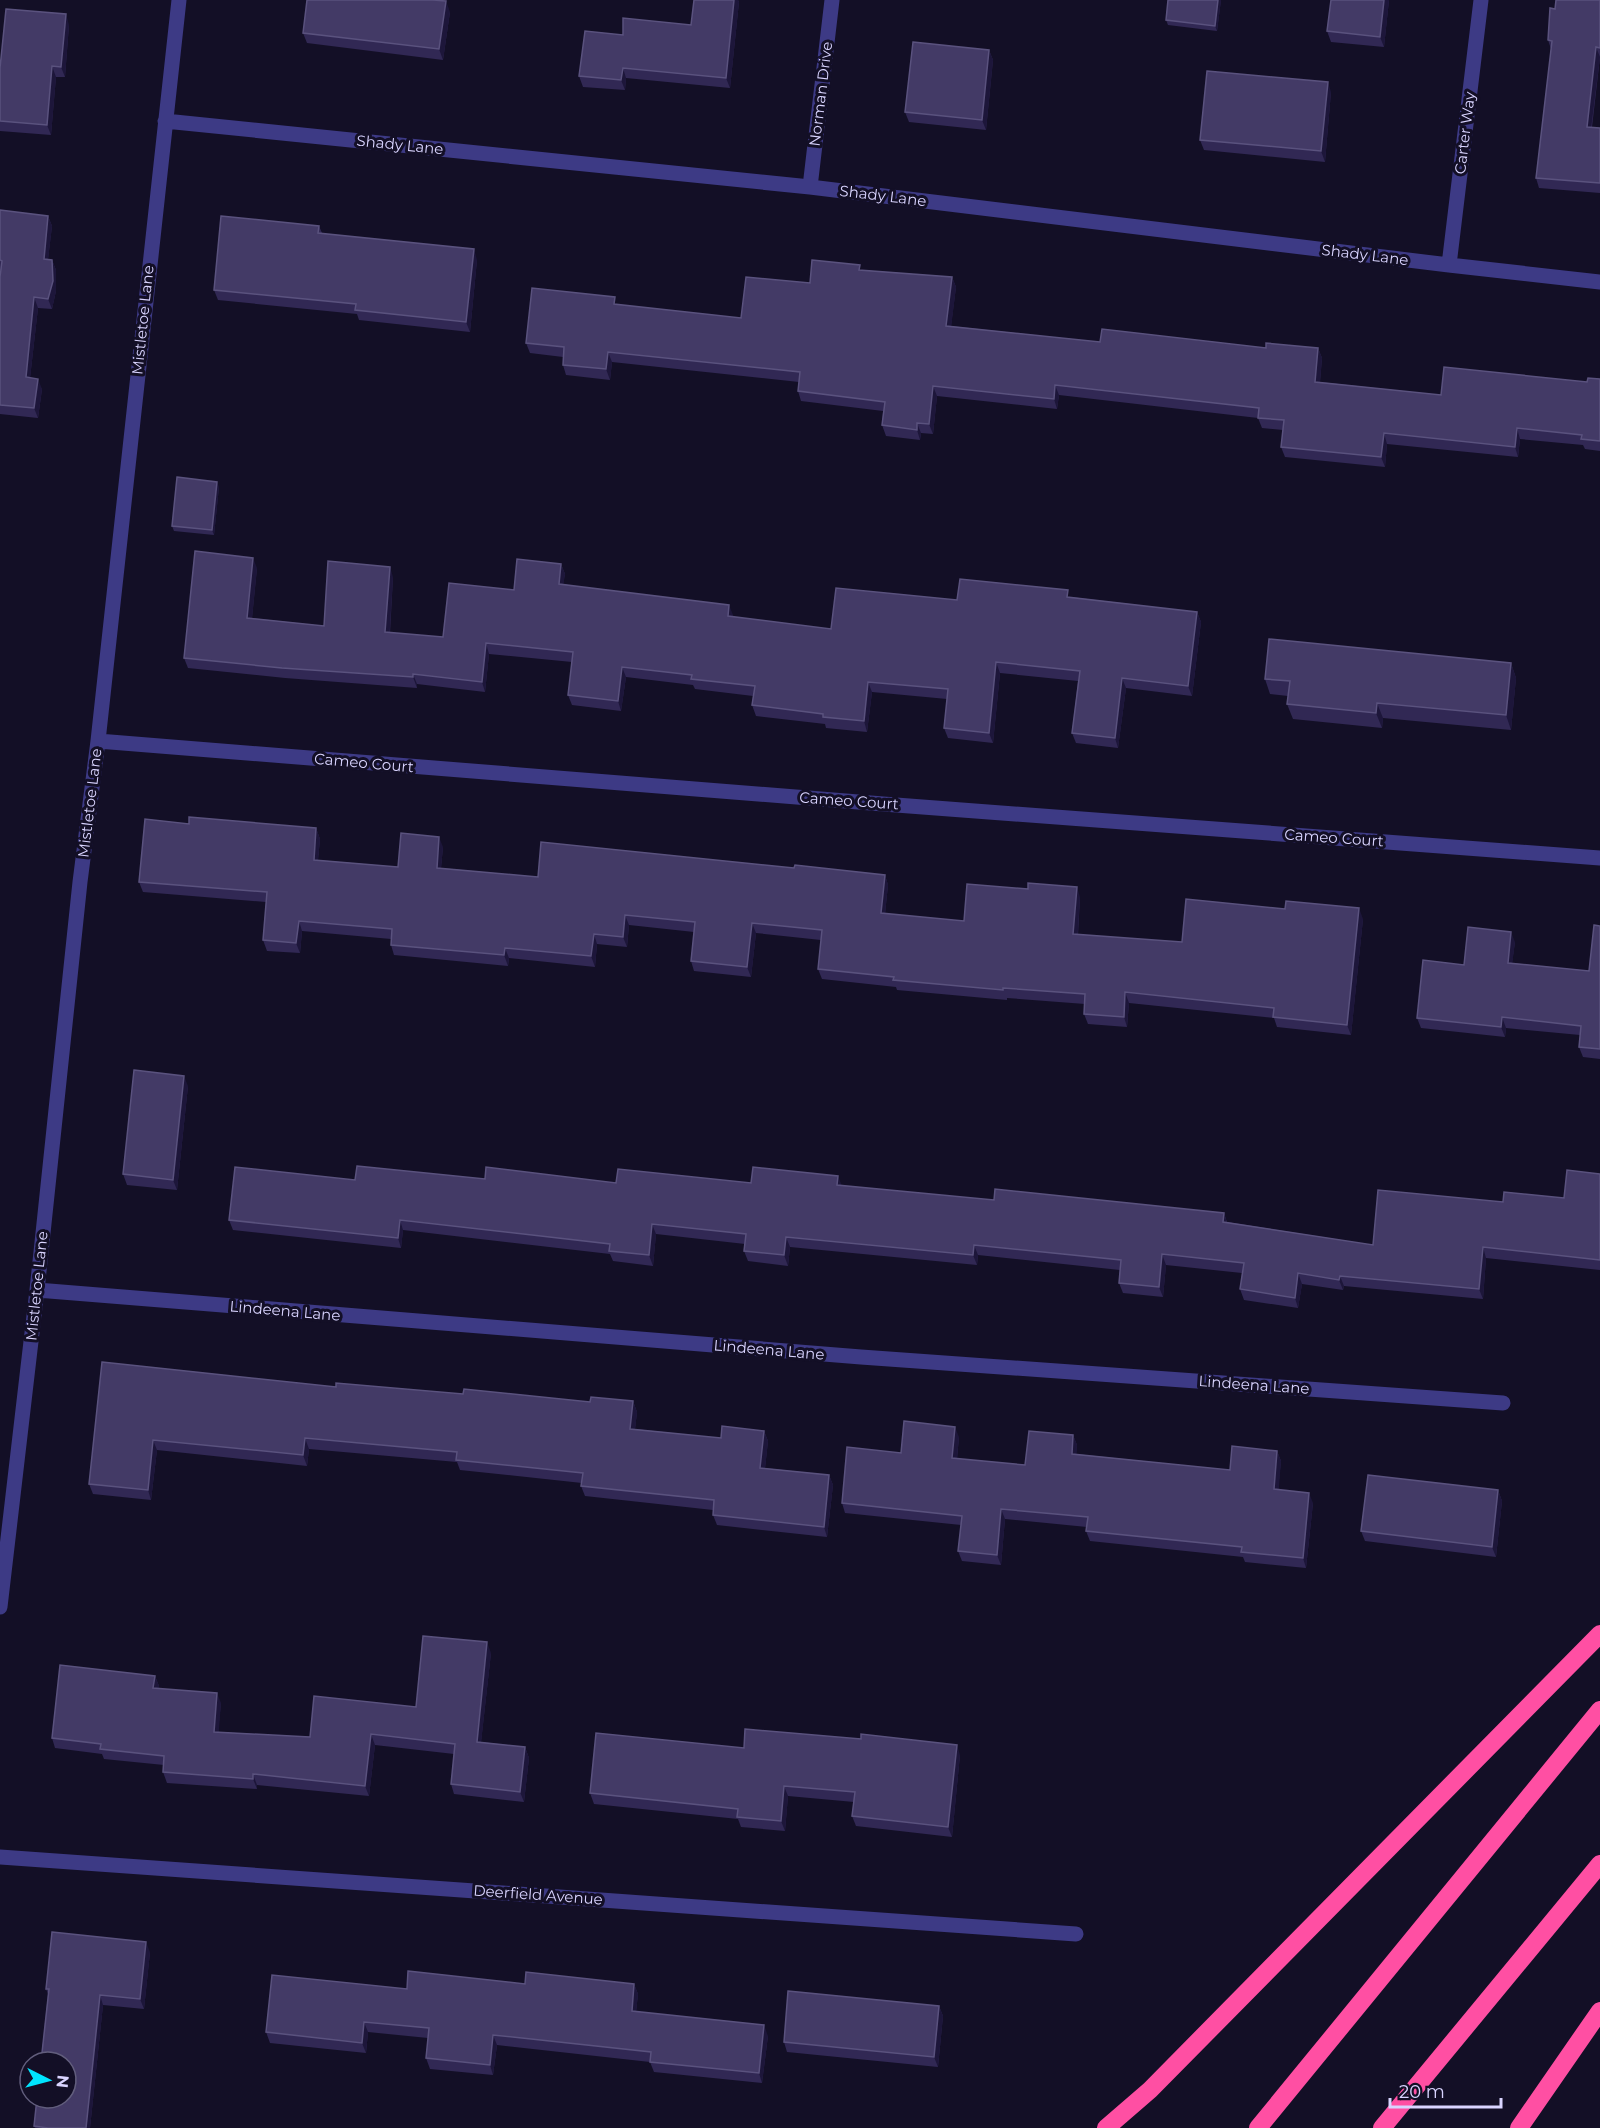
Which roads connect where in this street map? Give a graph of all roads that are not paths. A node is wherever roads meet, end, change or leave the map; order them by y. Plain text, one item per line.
1 (179, 0) edge
2 (832, 0) edge
3 (1481, 0) edge
4 (165, 121) junction
5 (810, 188) junction
6 (1449, 266) junction
7 (1600, 282) edge
8 (98, 741) junction
9 (1600, 858) edge
10 (37, 1290) junction
11 (1503, 1403) dead end
12 (0, 1607) edge
13 (1600, 1634) edge
14 (1600, 1710) edge
15 (0, 1857) edge
16 (1600, 1864) edge
17 (1076, 1934) dead end
18 (1600, 2011) edge
19 (1106, 2128) edge
20 (1258, 2128) edge
21 (1382, 2128) edge
22 (1520, 2128) edge

1 - 4 street, Mistletoe Lane
2 - 5 street, Norman Drive
3 - 6 street, Carter Way
4 - 5 street, Shady Lane
4 - 8 street, Mistletoe Lane
5 - 6 street, Shady Lane
6 - 7 street, Shady Lane
8 - 9 street, Cameo Court
8 - 10 street, Mistletoe Lane
10 - 11 street, Lindeena Lane
10 - 12 street, Mistletoe Lane
13 - 19 highway
14 - 20 highway
15 - 17 street, Deerfield Avenue
16 - 21 highway
18 - 22 highway

